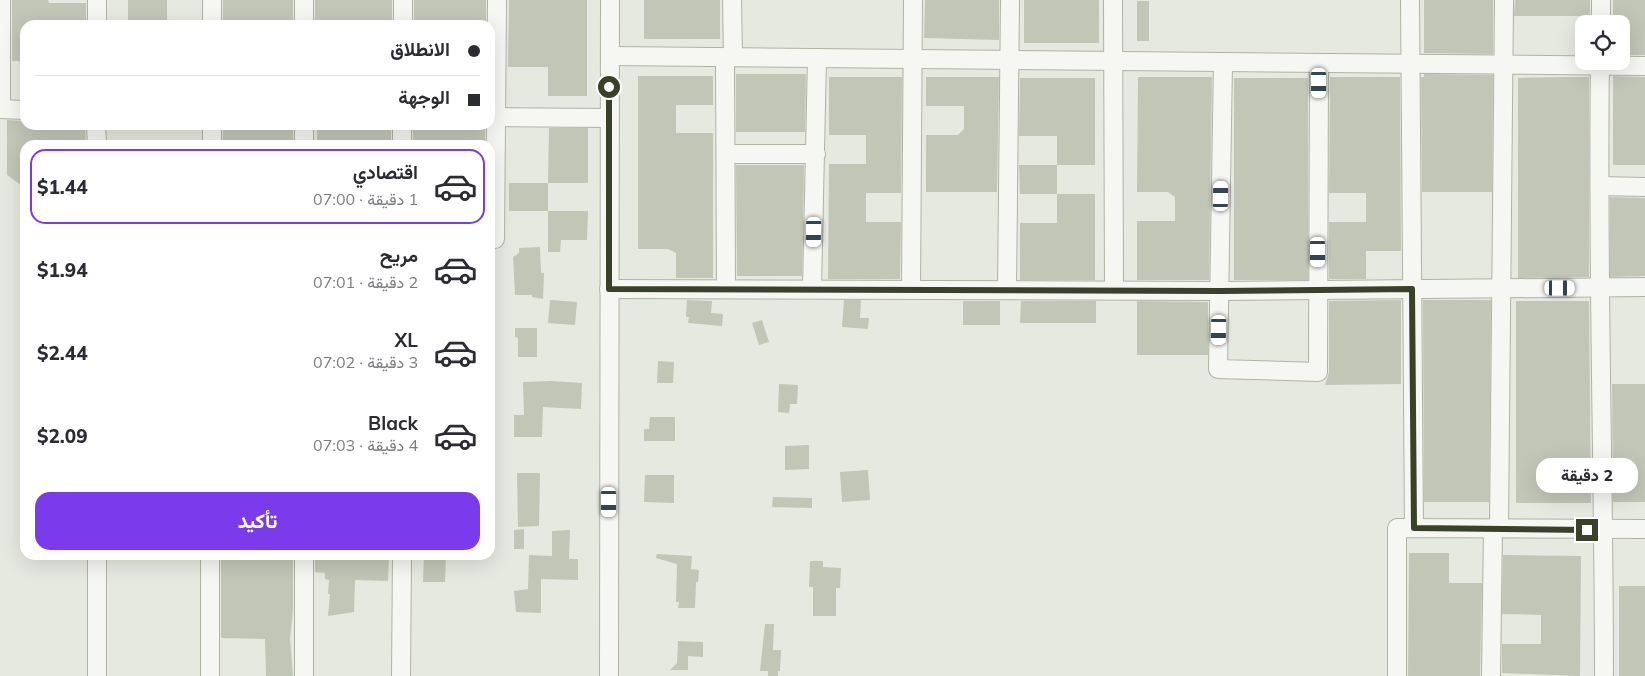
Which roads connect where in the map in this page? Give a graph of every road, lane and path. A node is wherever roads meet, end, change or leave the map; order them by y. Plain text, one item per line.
1 (1, 0) edge
2 (96, 0) edge
3 (212, 0) edge
4 (304, 0) edge
5 (403, 0) edge
6 (496, 0) edge
7 (610, 0) edge
8 (732, 0) edge
9 (913, 0) edge
10 (1010, 0) edge
11 (1113, 0) edge
12 (1410, 0) edge
13 (1504, 0) edge
14 (1601, 0) edge
15 (1601, 15) edge
16 (96, 20) edge
17 (212, 20) edge
18 (304, 20) edge
19 (403, 20) edge
20 (495, 39) edge
21 (610, 56) junction
22 (729, 57) junction
23 (817, 58) junction
24 (912, 59) junction
25 (1010, 60) junction
26 (1113, 61) junction
27 (1223, 62) junction
28 (1319, 64) junction
29 (1410, 64) junction
30 (1575, 64) edge
31 (1503, 65) junction
32 (1630, 65) edge
33 (1645, 66) edge
34 (1600, 70) edge
35 (1, 109) edge
36 (20, 110) edge
37 (495, 118) edge
38 (609, 118) junction
39 (726, 154) junction
40 (816, 154) junction
41 (1600, 186) junction
42 (1645, 187) edge
43 (1501, 287) junction
44 (1645, 287) edge
45 (1599, 288) junction
46 (609, 289) junction
47 (726, 289) junction
48 (812, 289) junction
49 (1412, 289) junction
50 (911, 290) junction
51 (1007, 290) junction
52 (1114, 290) junction
53 (1318, 290) junction
54 (1220, 291) junction
55 (1406, 528) junction
56 (1496, 528) junction
57 (1645, 529) edge
58 (1604, 530) junction
59 (97, 560) edge
60 (210, 560) edge
61 (304, 560) edge
62 (402, 560) edge
63 (97, 676) edge
64 (210, 676) edge
65 (304, 676) edge
66 (402, 676) edge
67 (609, 676) edge
68 (1397, 676) edge
69 (1491, 676) edge
70 (1604, 676) edge

1 - 35 street
2 - 16 street
3 - 17 street
4 - 18 street
5 - 19 street
6 - 20 street
7 - 21 street
8 - 22 street
9 - 24 street
10 - 25 street
11 - 26 street
12 - 29 street
13 - 31 street
14 - 15 street
21 - 22 street
21 - 38 street
22 - 23 street
22 - 39 street
23 - 24 street
23 - 40 street
24 - 25 street
24 - 50 street
25 - 26 street
25 - 51 street
26 - 27 street
26 - 52 street
27 - 28 street
27 - 54 street
28 - 29 street
28 - 53 street
29 - 31 street
29 - 49 street
30 - 31 street
31 - 43 street
32 - 33 street
34 - 41 street
35 - 36 street
37 - 38 street
38 - 46 street
39 - 40 street
39 - 47 street
40 - 48 street
41 - 42 street
41 - 45 street
43 - 45 street
43 - 49 street
43 - 56 street
44 - 45 street
45 - 58 street
46 - 47 street
46 - 67 street
47 - 48 street
48 - 50 street
49 - 53 street
49 - 55 street
50 - 51 street
51 - 52 street
52 - 54 street
53 - 54 street
53 - 54 street
55 - 56 street
55 - 68 street
56 - 58 street
56 - 69 street
57 - 58 street
58 - 70 street
59 - 63 street
60 - 64 street
61 - 65 street
62 - 66 street

